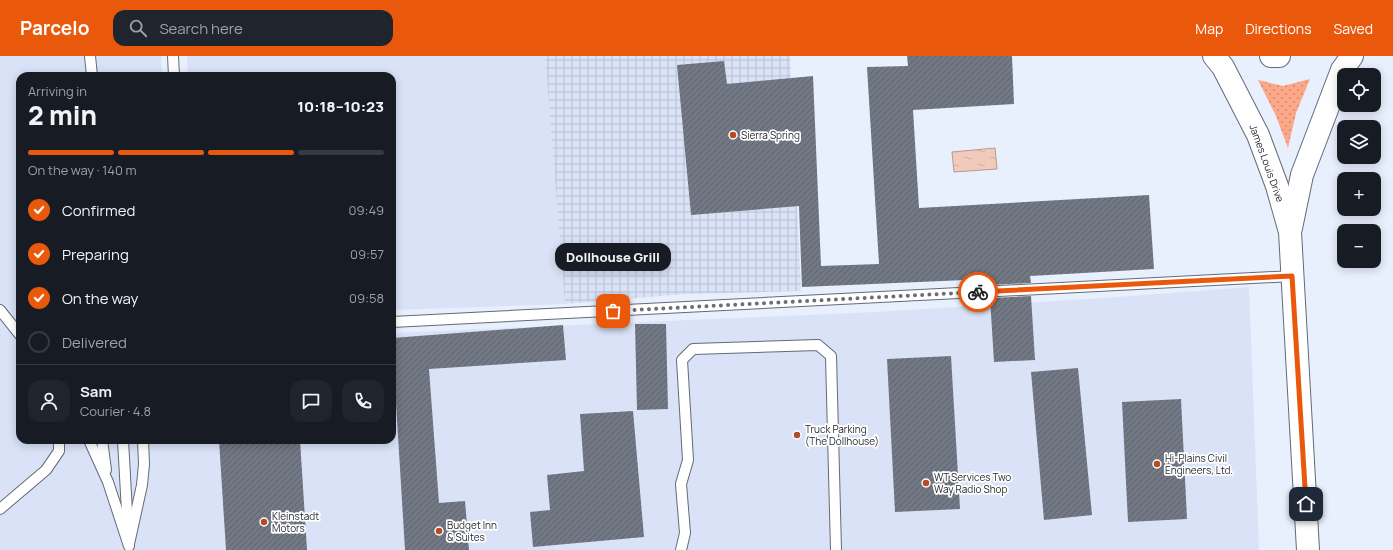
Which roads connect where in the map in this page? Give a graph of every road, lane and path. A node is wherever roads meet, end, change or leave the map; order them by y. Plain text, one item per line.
1 (90, 56) edge
2 (173, 56) edge
3 (1214, 56) edge
4 (1272, 56) edge
5 (1279, 56) edge
6 (1352, 56) edge
7 (92, 72) edge
8 (174, 72) edge
9 (1290, 232) junction
10 (1292, 276) junction
11 (0, 310) edge
12 (396, 322) edge
13 (16, 330) edge
14 (60, 444) edge
15 (91, 444) edge
16 (103, 444) edge
17 (123, 444) edge
18 (143, 444) edge
19 (108, 482) junction
20 (0, 509) edge
21 (129, 548) edge
22 (681, 550) edge
23 (836, 550) edge
24 (1308, 550) edge

1 - 7 lane
2 - 8 lane
3 - 9 main road, James Louis Drive
4 - 5 main road
6 - 9 main road, James Louis Drive
9 - 10 main road, James Louis Drive
10 - 12 lane
10 - 24 main road, James Louis Drive
11 - 13 lane
14 - 20 lane
15 - 19 lane
16 - 19 lane
17 - 21 lane
18 - 21 lane
19 - 21 lane
22 - 23 lane

